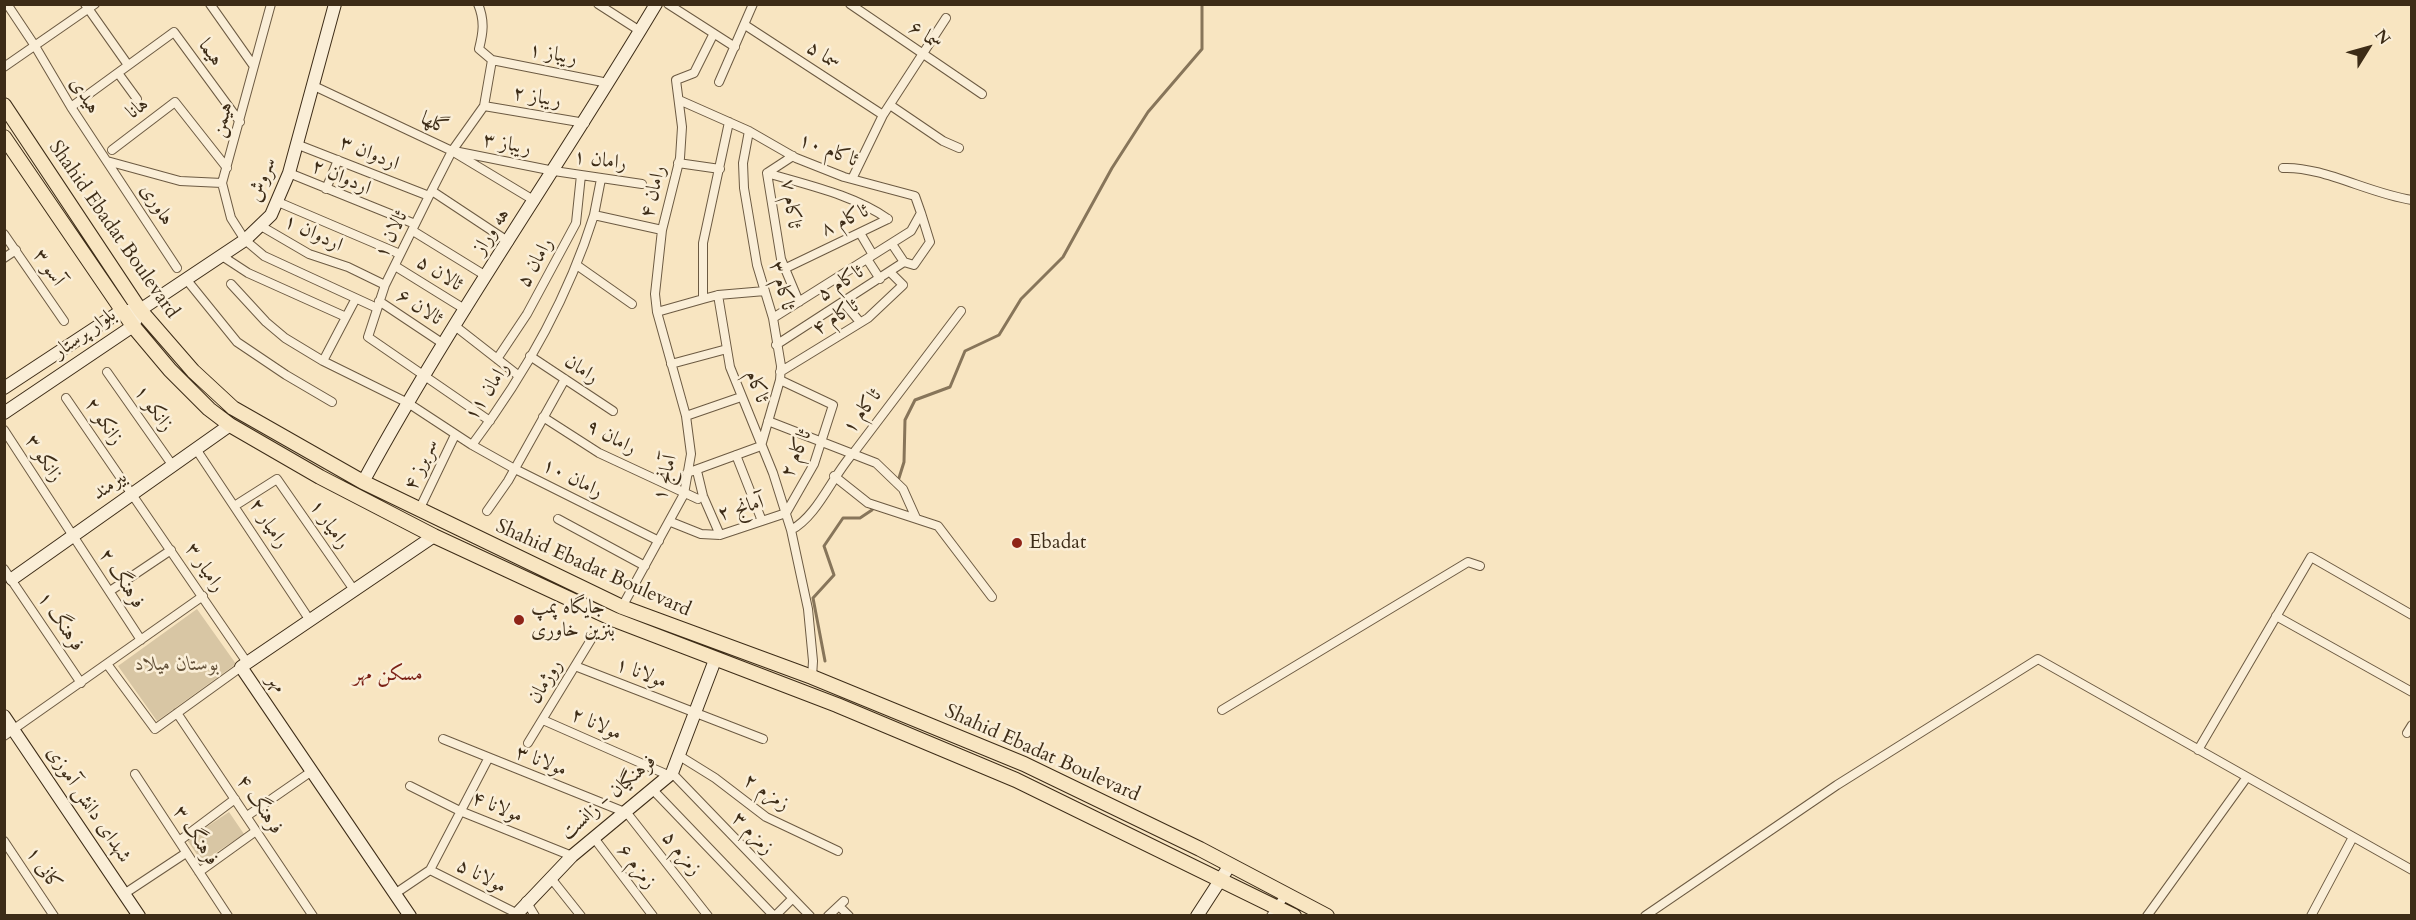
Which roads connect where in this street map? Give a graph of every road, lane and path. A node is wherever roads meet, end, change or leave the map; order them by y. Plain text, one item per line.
1 (7, 4) edge
2 (210, 4) edge
3 (271, 4) edge
4 (335, 4) edge
5 (478, 4) edge
6 (598, 4) edge
7 (656, 4) edge
8 (668, 4) edge
9 (850, 4) edge
10 (90, 6) edge
11 (750, 6) edge
12 (946, 18) dead end
13 (745, 25) junction
14 (640, 31) junction
15 (713, 35) junction
16 (35, 46) junction
17 (735, 47) junction
18 (924, 54) junction
19 (492, 60) junction
20 (128, 65) junction
21 (252, 65) junction
22 (4, 67) edge
23 (118, 73) junction
24 (719, 82) dead end
25 (608, 83) junction
26 (314, 86) junction
27 (982, 94) dead end
28 (137, 99) dead end
29 (679, 100) junction
30 (4, 105) edge
31 (890, 105) junction
32 (484, 106) junction
33 (70, 107) junction
34 (883, 115) junction
35 (240, 122) junction
36 (729, 122) junction
37 (585, 123) junction
38 (749, 131) junction
39 (4, 137) edge
40 (296, 144) junction
41 (959, 148) dead end
42 (112, 150) dead end
43 (452, 151) junction
44 (792, 156) junction
45 (338, 160) junction
46 (107, 161) junction
47 (678, 163) junction
48 (227, 168) junction
49 (2283, 168) dead end
50 (720, 169) junction
51 (554, 171) junction
52 (289, 173) junction
53 (767, 173) junction
54 (581, 175) junction
55 (601, 178) junction
56 (852, 179) junction
57 (222, 183) junction
58 (642, 184) dead end
59 (326, 189) junction
60 (431, 194) junction
61 (2412, 200) edge
62 (536, 201) junction
63 (278, 202) junction
64 (921, 213) junction
65 (594, 215) junction
66 (261, 226) junction
67 (414, 228) junction
68 (662, 230) junction
69 (860, 233) junction
70 (4, 234) edge
71 (245, 240) junction
72 (509, 242) junction
73 (892, 244) junction
74 (16, 250) junction
75 (400, 254) junction
76 (222, 256) junction
77 (870, 257) junction
78 (4, 258) edge
79 (904, 262) junction
80 (395, 266) junction
81 (578, 266) junction
82 (177, 268) dead end
83 (784, 269) junction
84 (890, 272) junction
85 (486, 276) junction
86 (186, 279) junction
87 (880, 279) junction
88 (231, 284) dead end
89 (385, 285) junction
90 (765, 291) junction
91 (718, 295) junction
92 (703, 299) junction
93 (355, 300) junction
94 (799, 302) junction
95 (843, 302) junction
96 (378, 304) junction
97 (632, 304) dead end
98 (140, 310) junction
99 (466, 310) junction
100 (121, 311) junction
101 (961, 311) dead end
102 (657, 312) junction
103 (346, 316) junction
104 (773, 318) junction
105 (64, 321) dead end
106 (860, 322) junction
107 (133, 326) junction
108 (455, 326) junction
109 (442, 343) junction
110 (777, 345) junction
111 (727, 348) junction
112 (530, 356) junction
113 (497, 359) junction
114 (323, 361) junction
115 (671, 364) junction
116 (106, 372) dead end
117 (519, 376) junction
118 (780, 376) junction
119 (424, 377) junction
120 (565, 380) junction
121 (4, 388) edge
122 (741, 397) junction
123 (66, 398) dead end
124 (333, 402) dead end
125 (408, 403) junction
126 (613, 411) dead end
127 (4, 413) edge
128 (686, 416) junction
129 (543, 417) junction
130 (768, 421) junction
131 (490, 422) junction
132 (230, 425) junction
133 (4, 430) edge
134 (455, 435) junction
135 (822, 440) junction
136 (472, 446) junction
137 (761, 446) junction
138 (196, 449) junction
139 (853, 453) junction
140 (736, 455) junction
141 (173, 466) junction
142 (513, 468) junction
143 (697, 471) junction
144 (687, 473) junction
145 (834, 476) junction
146 (363, 482) junction
147 (133, 494) junction
148 (684, 494) junction
149 (698, 499) dead end
150 (236, 505) junction
151 (419, 510) junction
152 (487, 511) dead end
153 (786, 513) junction
154 (916, 518) junction
155 (558, 519) dead end
156 (762, 521) junction
157 (671, 522) junction
158 (791, 530) junction
159 (720, 535) junction
160 (74, 536) junction
161 (434, 536) junction
162 (659, 541) junction
163 (171, 550) junction
164 (645, 566) junction
165 (1480, 566) dead end
166 (4, 569) edge
167 (12, 579) junction
168 (354, 590) junction
169 (110, 591) junction
170 (203, 596) junction
171 (992, 597) dead end
172 (622, 607) junction
173 (2412, 615) edge
174 (2276, 616) junction
175 (309, 619) junction
176 (592, 638) dead end
177 (141, 640) junction
178 (715, 660) junction
179 (107, 664) junction
180 (243, 664) junction
181 (575, 666) junction
182 (812, 677) junction
183 (81, 683) junction
184 (2412, 692) edge
185 (1222, 710) dead end
186 (177, 713) junction
187 (696, 713) junction
188 (4, 716) edge
189 (543, 720) junction
190 (9, 733) edge
191 (443, 739) dead end
192 (763, 739) dead end
193 (528, 743) dead end
194 (2198, 750) junction
195 (678, 755) junction
196 (488, 759) junction
197 (1024, 764) junction
198 (312, 771) junction
199 (135, 774) dead end
200 (670, 774) junction
201 (2247, 777) junction
202 (1016, 780) junction
203 (411, 786) dead end
204 (654, 791) junction
205 (235, 799) junction
206 (460, 811) junction
207 (627, 813) junction
208 (247, 816) junction
209 (256, 831) junction
210 (2353, 837) junction
211 (594, 838) junction
212 (4, 841) edge
213 (179, 841) junction
214 (838, 851) dead end
215 (186, 853) junction
216 (572, 856) junction
217 (1230, 865) junction
218 (430, 870) junction
219 (2412, 870) edge
220 (200, 872) junction
221 (550, 877) junction
222 (1222, 881) junction
223 (396, 893) junction
224 (124, 894) junction
225 (1286, 894) junction
226 (792, 899) junction
227 (526, 901) junction
228 (1274, 911) edge
229 (516, 914) edge
230 (54, 915) edge
231 (139, 915) edge
232 (228, 915) edge
233 (313, 915) edge
234 (410, 915) edge
235 (535, 915) edge
236 (581, 915) edge
237 (653, 915) edge
238 (708, 915) edge
239 (774, 915) edge
240 (810, 915) edge
241 (828, 915) edge
242 (849, 915) edge
243 (1197, 915) edge
244 (1294, 915) edge
245 (1327, 915) edge
246 (1645, 915) edge
247 (2147, 915) edge
248 (2311, 915) edge

1 - 16 street, هیدی
2 - 21 street
3 - 21 street, هیمن
4 - 26 street, سروش
5 - 19 street
6 - 14 street
7 - 14 street, هه وراز
8 - 15 street
9 - 18 street, سما ۶
10 - 16 street
10 - 20 street
11 - 13 street
12 - 18 street
13 - 17 street
13 - 34 street, سما ۵
14 - 25 street, هه وراز
15 - 17 street
15 - 29 street, رامان ۴
16 - 22 street
16 - 33 street, هیدی
17 - 24 street
18 - 27 street, سما ۶
18 - 31 street
19 - 25 street, ریباز ۱
19 - 32 street
20 - 23 street
20 - 35 street, هیما
21 - 35 street, هیمن
23 - 28 street
23 - 33 street
25 - 37 street, هه وراز
26 - 40 street, سروش
26 - 43 street, گلها
29 - 36 street, ئاکام ۱۰
29 - 47 street, رامان ۴
30 - 98 main road, Shahid Ebadat Boulevard
31 - 34 street
31 - 41 street
32 - 37 street, ریباز ۲
32 - 43 street, ئالان ۱
33 - 46 street, هیدی
34 - 56 street
35 - 48 street, هیمن
36 - 38 street, ئاکام ۱۰
36 - 50 street
37 - 51 street, هه وراز
38 - 44 street, ئاکام ۱۰
38 - 90 street, ئاکام ۳
39 - 100 main road, Shahid Ebadat Boulevard
40 - 45 street, اردوان ۳
40 - 52 street, سروش
42 - 48 street, هانا
43 - 51 street, ریباز ۳
43 - 60 street, ئالان ۱
43 - 62 street, گلها
44 - 53 street, ئاکام ۷
44 - 56 street, ئاکام ۱۰
45 - 59 street
45 - 60 street, اردوان ۳
46 - 57 street
46 - 82 street, هاوری
47 - 50 street
47 - 68 street, رامان ۴
48 - 57 street, هیمن
49 - 61 street
50 - 92 street
51 - 54 street, رامان ۱
51 - 62 street, هه وراز
52 - 59 street, اردوان ۲
52 - 63 street, سروش
53 - 69 street, ئاکام ۸
53 - 83 street, ئاکام ۷
54 - 55 street, رامان ۱
54 - 113 street, رامان ۵
55 - 58 street, رامان ۱
55 - 65 street, رامان ۱۱
56 - 64 street, ئاکام ۱۰
57 - 71 street
59 - 67 street, اردوان ۲
60 - 67 street, ئالان ۱
60 - 72 street, اردوان ۳
62 - 72 street, هه وراز
63 - 66 street, سروش
63 - 75 street
64 - 73 street
64 - 79 street, ئاکام ۵
65 - 68 street
65 - 81 street, رامان ۱۱
66 - 71 street, سروش
66 - 89 street, اردوان ۱
67 - 75 street, ئالان ۱
67 - 85 street, اردوان ۲
68 - 102 street, رامان ۴
69 - 77 street
69 - 83 street, ئاکام ۸
70 - 74 street, آسو ۳
71 - 76 street, سروش
71 - 93 street, ئالان ۶
72 - 85 street, هه وراز
73 - 77 street
73 - 79 street
74 - 78 street
74 - 105 street, آسو ۳
75 - 80 street, ئالان ۱
76 - 86 street, سروش
76 - 103 street
77 - 87 street
77 - 94 street
79 - 84 street, ئاکام ۵
80 - 89 street, ئالان ۱
80 - 99 street, ئالان ۵
81 - 97 street
81 - 112 street, رامان ۱۱
83 - 94 street, ئاکام ۷
84 - 87 street, ئاکام ۵
84 - 106 street, ئاکام ۴
85 - 99 street, هه وراز
86 - 98 street, سروش
86 - 124 street
87 - 95 street, ئاکام ۵
88 - 114 street, رامان ۱۰
89 - 96 street, ئالان ۱
90 - 91 street
90 - 104 street, ئاکام ۳
91 - 92 street
91 - 111 street, ئاکام
92 - 102 street
93 - 96 street, ئالان ۶
93 - 103 street
94 - 104 street
95 - 106 street
95 - 110 street, ئاکام ۵
96 - 109 street, ئالان ۶
96 - 119 street, ئالان ۱
98 - 100 street, بلوار پرستار
98 - 107 street, بلوار پرستار
98 - 146 main road, Shahid Ebadat Boulevard
99 - 108 street, هه وراز
100 - 107 main road, Shahid Ebadat Boulevard
100 - 121 street, بلوار پرستار
101 - 139 street, ئاکام ۱
102 - 115 street, آمانج ۱
103 - 114 street
104 - 110 street, ئاکام ۳
106 - 118 street, ئاکام ۴
107 - 127 street, بلوار پرستار
107 - 132 main road, Shahid Ebadat Boulevard
108 - 109 street, هه وراز
108 - 113 street
109 - 119 street, هه وراز
110 - 118 street, ئاکام ۳
111 - 115 street
111 - 122 street, ئاکام
112 - 117 street, رامان ۱۱
112 - 120 street, رامان
113 - 117 street
114 - 125 street, رامان ۱۰
115 - 128 street, آمانج ۱
116 - 141 street, زانکو ۱
117 - 131 street, رامان ۱۱
118 - 130 street, ئاکام ۳
118 - 135 street, ئاکام ۲
119 - 125 street, هه وراز
119 - 131 street
120 - 126 street, رامان
120 - 129 street
122 - 128 street
122 - 137 street, ئاکام
123 - 147 street, زانکو ۲
125 - 134 street, رامان ۱۰
125 - 146 street, هه وراز
128 - 144 street, آمانج ۱
129 - 142 street
129 - 148 street, رامان ۹
130 - 135 street
130 - 137 street, ئاکام ۳
131 - 136 street, رامان ۱۱
132 - 138 street, بیرمند
132 - 161 main road, Shahid Ebadat Boulevard
133 - 160 street, زانکو ۳
134 - 136 street, رامان ۱۰
134 - 151 street, سربرز ۴
135 - 139 street
135 - 153 street, ئاکام ۲
136 - 142 street, رامان ۱۰
137 - 140 street
137 - 153 street, ئاکام
138 - 141 street, بیرمند
138 - 150 street, رامیار ۲
139 - 145 street, ئاکام ۱
139 - 154 street
140 - 143 street
140 - 156 street
141 - 147 street, بیرمند
142 - 152 street
142 - 162 street, رامان ۱۰
143 - 144 street
143 - 159 street
144 - 148 street, آمانج ۱
145 - 154 street
145 - 158 street, ئاکام ۱
146 - 151 main road, Shahid Ebadat Boulevard
147 - 160 street, بیرمند
147 - 163 street, رامیار ۳
148 - 149 street, رامان ۹
148 - 157 street, آمانج ۱
150 - 168 street, رامیار ۱
150 - 175 street, رامیار ۲
151 - 172 main road, Shahid Ebadat Boulevard
153 - 156 street, آمانج ۲
153 - 158 street, ئاکام
154 - 171 street
155 - 164 street
156 - 159 street, آمانج ۲
157 - 159 street, آمانج ۲
157 - 162 street, آمانج ۱
158 - 182 street, ئاکام
160 - 167 street, بیرمند
160 - 169 street, فرهنگ ۲
161 - 168 street, مهر
161 - 178 main road, Shahid Ebadat Boulevard
162 - 164 street, آمانج ۱
163 - 169 street
163 - 170 street, رامیار ۳
164 - 172 street, آمانج ۱
165 - 185 street
166 - 167 street, فرهنگ ۱
167 - 183 street, فرهنگ ۱
168 - 175 street, مهر
169 - 177 street, فرهنگ ۲
170 - 177 street
170 - 180 street, رامیار ۳
172 - 182 main road, Shahid Ebadat Boulevard
173 - 174 street
174 - 184 street
174 - 194 street
175 - 180 street, مهر
176 - 181 street, روژمان
177 - 179 street
178 - 187 street, فرهنگیان - زانست
178 - 202 main road, Shahid Ebadat Boulevard
179 - 183 street
179 - 186 street
180 - 186 street
180 - 198 street, مهر
181 - 187 street, مولانا ۱
181 - 189 street, روژمان
182 - 197 main road, Shahid Ebadat Boulevard
183 - 190 street
186 - 205 street, فرهنگ ۴
187 - 192 street, مولانا ۱
187 - 195 street, فرهنگیان - زانست
188 - 190 street, شهدای دانش آموزی
189 - 193 street, روژمان
189 - 200 street, مولانا ۲
190 - 224 street, شهدای دانش آموزی
191 - 196 street, مولانا ۳
194 - 201 street
194 - 246 street
195 - 200 street, فرهنگیان - زانست
195 - 214 street, زمزم ۲
196 - 206 street
196 - 207 street, مولانا ۳
197 - 202 main road
197 - 217 main road, Shahid Ebadat Boulevard
198 - 208 street
198 - 223 street, مهر
199 - 213 street, فرهنگ ۳
200 - 204 street, فرهنگیان - زانست
200 - 226 street, زمزم ۳
201 - 210 street
201 - 247 street
202 - 222 main road, Shahid Ebadat Boulevard
203 - 206 street, مولانا ۴
204 - 207 street, فرهنگیان - زانست
204 - 239 street
205 - 208 street, فرهنگ ۴
205 - 213 street
206 - 216 street, مولانا ۴
206 - 218 street
207 - 211 street, فرهنگیان - زانست
207 - 238 street, زمزم ۵
208 - 209 street, فرهنگ ۴
209 - 220 street
209 - 233 street, فرهنگ ۴
210 - 219 street
210 - 248 street
211 - 216 street, فرهنگیان - زانست
211 - 237 street, زمزم ۶
212 - 230 street, کانی ۱
213 - 215 street, فرهنگ ۳
215 - 220 street, فرهنگ ۳
215 - 224 street
216 - 221 street, فرهنگیان - زانست
217 - 222 street
217 - 225 main road, Shahid Ebadat Boulevard
218 - 223 street
218 - 229 street, مولانا ۵
220 - 232 street, فرهنگ ۳
221 - 227 street, فرهنگیان - زانست
221 - 236 street
222 - 228 main road, Shahid Ebadat Boulevard
222 - 243 street
223 - 234 street, مهر
224 - 231 street, شهدای دانش آموزی
225 - 228 street
225 - 245 main road, Shahid Ebadat Boulevard
226 - 239 street
226 - 240 street, زمزم ۳
227 - 229 street, فرهنگیان - زانست
227 - 235 street
228 - 244 main road, Shahid Ebadat Boulevard
241 - 242 street

